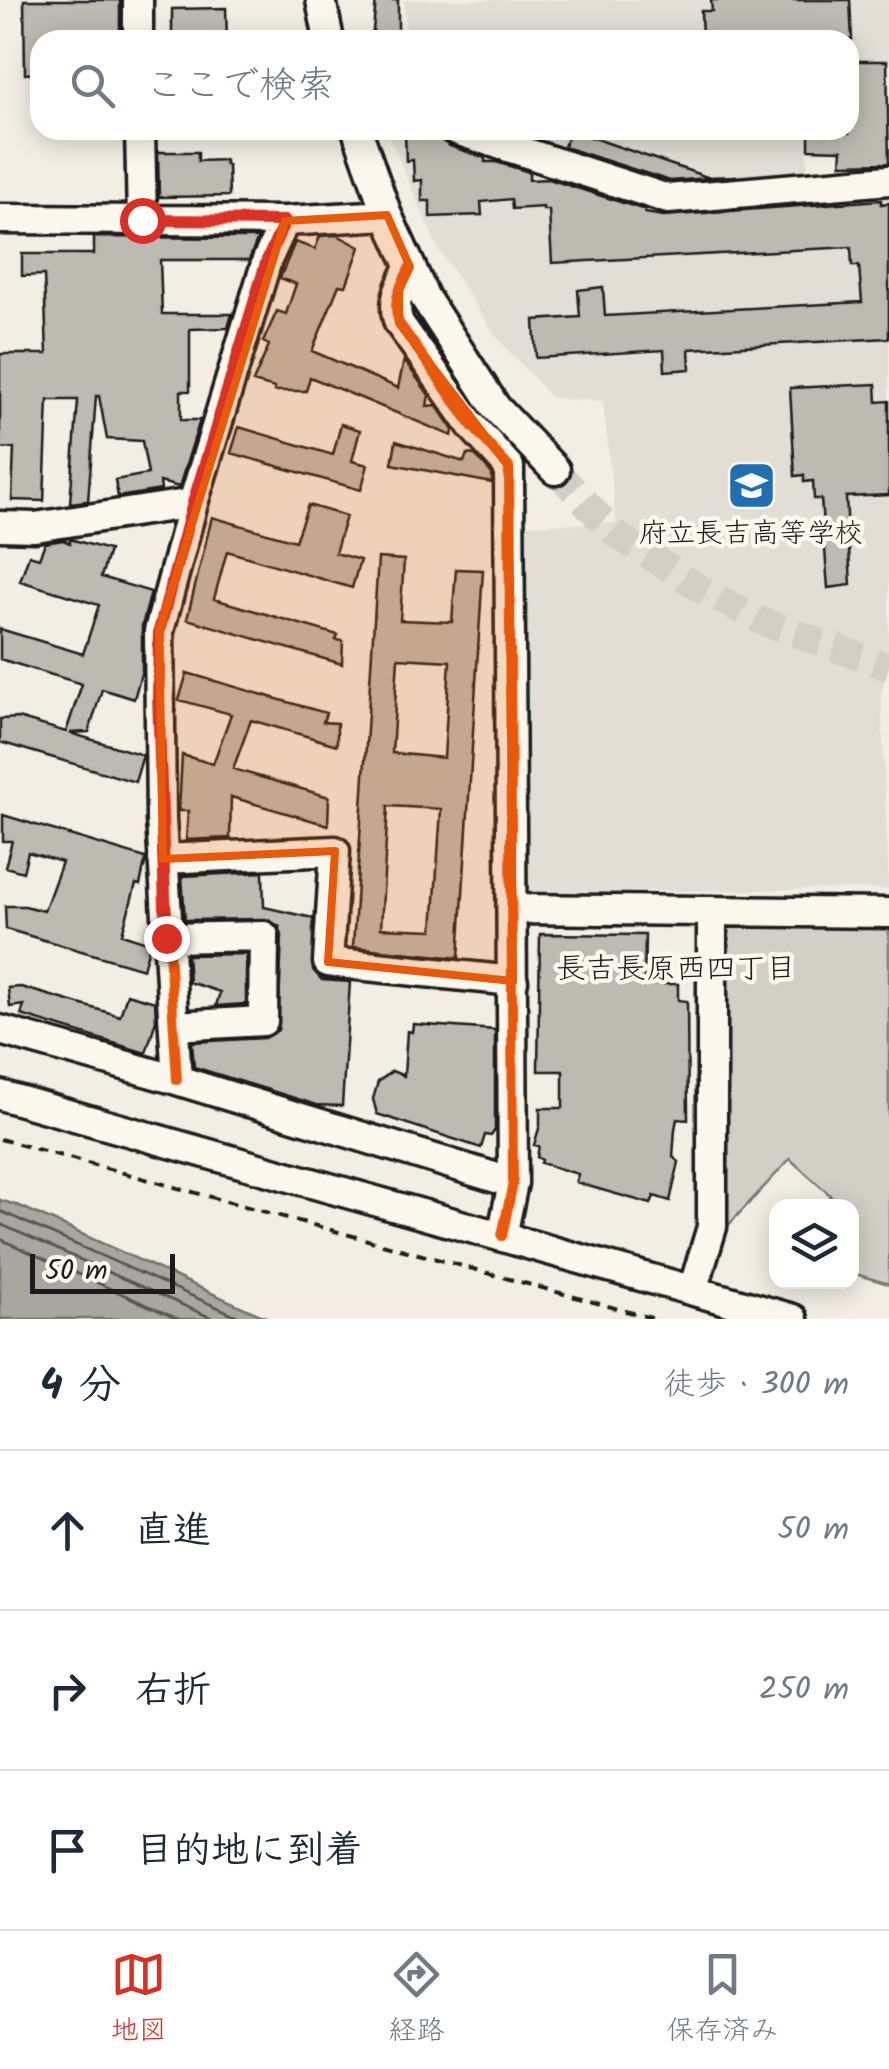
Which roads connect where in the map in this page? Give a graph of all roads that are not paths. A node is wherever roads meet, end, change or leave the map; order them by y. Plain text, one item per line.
1 (138, 0) edge
2 (322, 0) edge
3 (138, 30) edge
4 (328, 30) edge
5 (140, 140) edge
6 (361, 140) edge
7 (487, 140) edge
8 (889, 180) edge
9 (387, 215) junction
10 (0, 219) edge
11 (142, 220) junction
12 (285, 221) junction
13 (410, 267) junction
14 (555, 470) tunnel mouth
15 (193, 503) junction
16 (0, 526) edge
17 (162, 859) junction
18 (514, 909) junction
19 (712, 911) junction
20 (889, 912) edge
21 (166, 938) junction
22 (514, 981) junction
23 (174, 1026) junction
24 (0, 1030) edge
25 (177, 1080) junction
26 (0, 1095) edge
27 (513, 1183) junction
28 (502, 1236) junction
29 (693, 1290) junction
30 (792, 1319) edge

1 - 3 street
2 - 4 street
5 - 11 street
6 - 9 street
7 - 8 street
9 - 12 street
9 - 13 street
10 - 11 street
11 - 12 street
12 - 15 street
13 - 14 street
13 - 18 street
15 - 16 street
15 - 17 street
17 - 21 street
17 - 22 street
18 - 19 street
18 - 22 street
19 - 20 street
19 - 29 street
21 - 23 street
21 - 23 street
22 - 27 street
23 - 25 street
24 - 25 street
25 - 27 street
26 - 28 street
27 - 28 street
28 - 29 street
29 - 30 street

